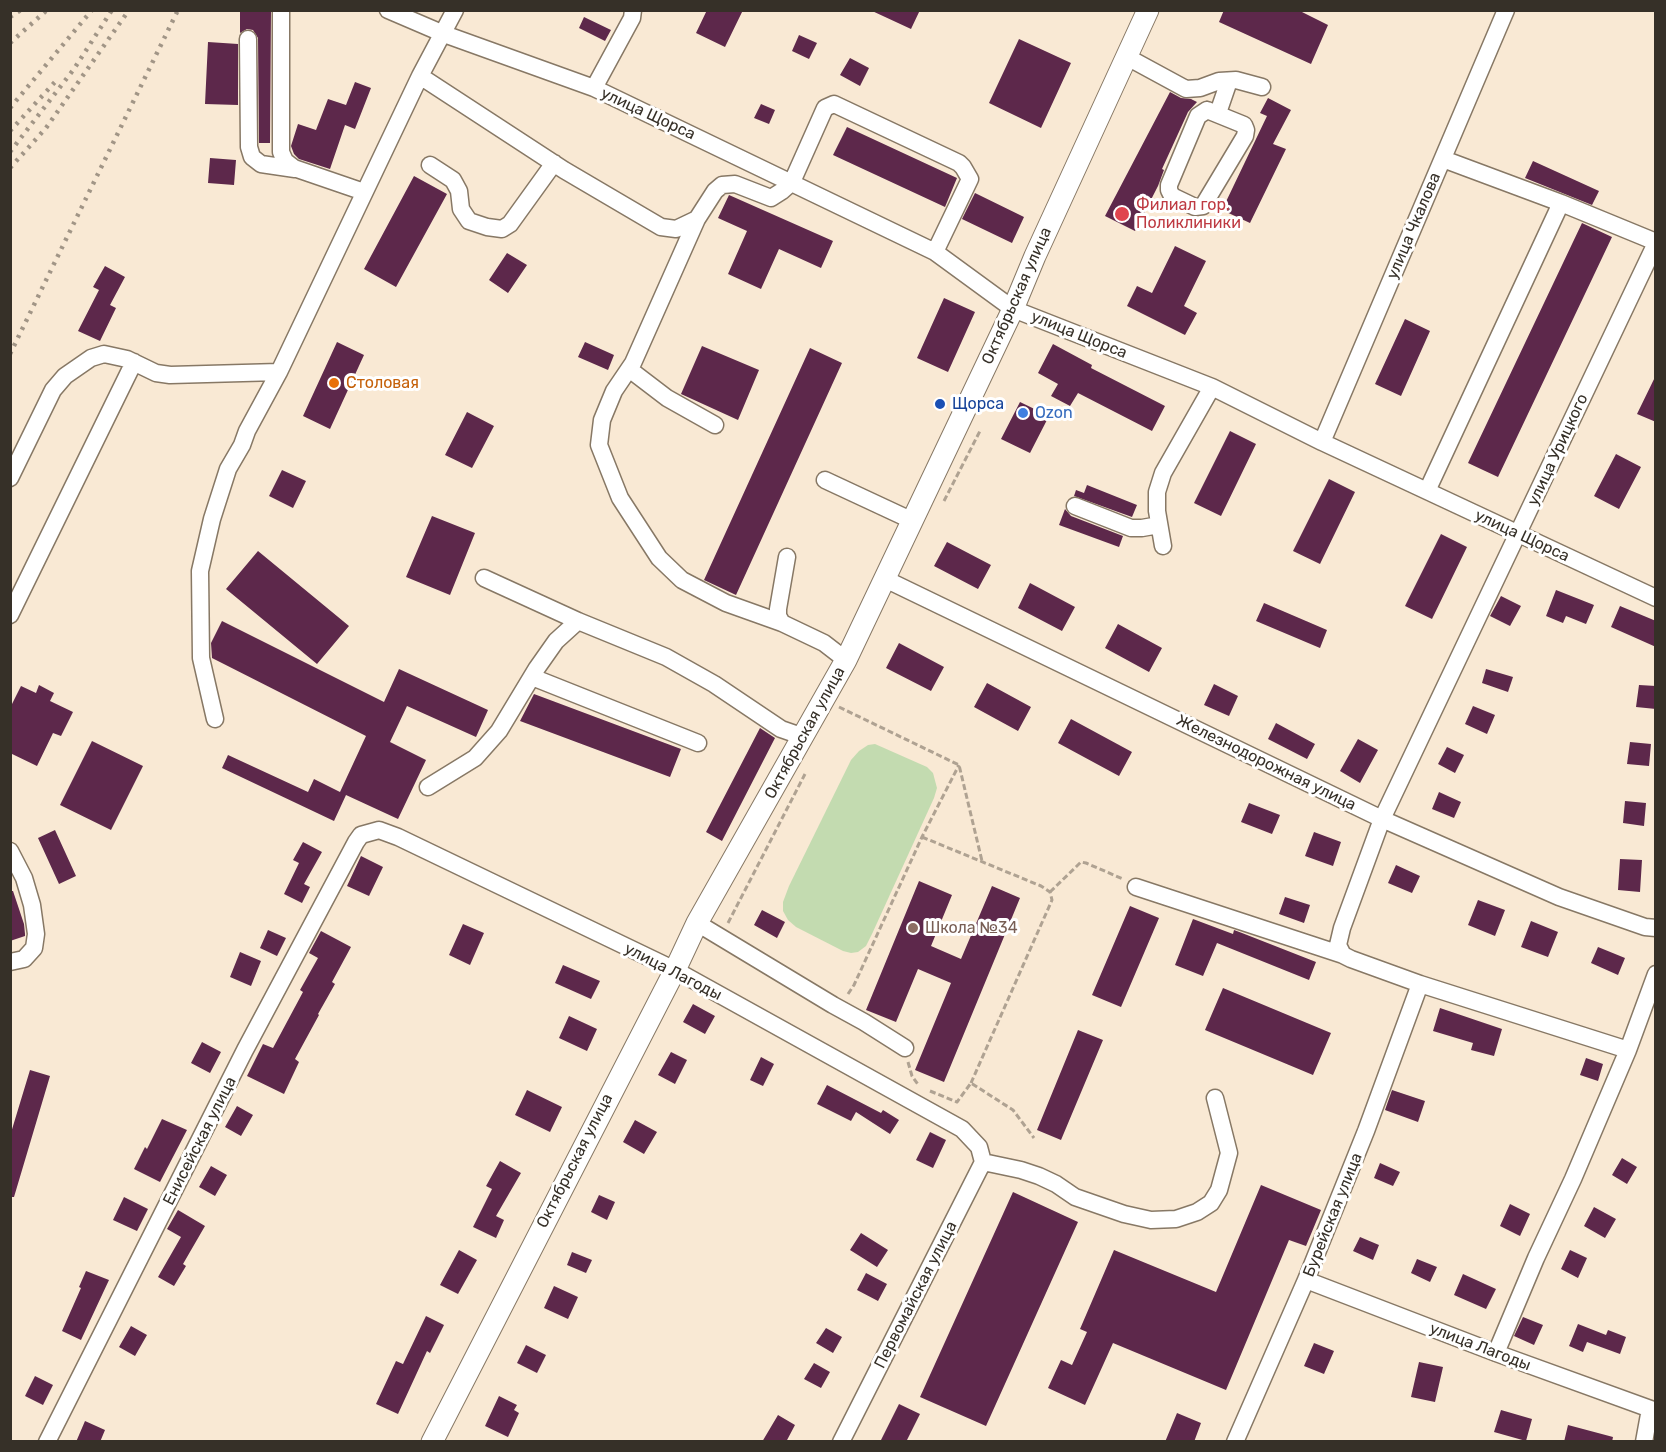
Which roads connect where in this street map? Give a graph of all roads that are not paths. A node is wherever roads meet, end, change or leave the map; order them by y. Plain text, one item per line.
1 (388, 10) edge
2 (455, 10) edge
3 (633, 10) edge
4 (1148, 10) edge
5 (1506, 10) edge
6 (281, 11) edge
7 (444, 34) junction
8 (248, 39) dead end
9 (1126, 57) junction
10 (420, 76) junction
11 (1229, 81) junction
12 (1262, 87) dead end
13 (594, 88) junction
14 (1218, 113) junction
15 (1443, 159) junction
16 (554, 163) junction
17 (430, 165) dead end
18 (300, 170) junction
19 (792, 182) junction
20 (364, 192) junction
21 (1561, 203) junction
22 (697, 219) junction
23 (1656, 243) edge
24 (935, 252) junction
25 (1013, 309) junction
26 (134, 362) junction
27 (629, 369) junction
28 (279, 372) junction
29 (1212, 387) junction
30 (715, 424) dead end
31 (1322, 442) junction
32 (10, 478) edge
33 (825, 480) dead end
34 (1427, 491) junction
35 (1075, 506) dead end
36 (914, 521) junction
37 (1159, 525) junction
38 (1518, 534) junction
39 (1163, 546) dead end
40 (787, 557) dead end
41 (484, 578) dead end
42 (885, 579) junction
43 (1656, 598) edge
44 (10, 615) edge
45 (578, 621) junction
46 (782, 623) junction
47 (846, 660) junction
48 (532, 677) junction
49 (215, 719) dead end
50 (804, 736) junction
51 (698, 743) dead end
52 (428, 787) dead end
53 (1382, 819) junction
54 (356, 842) joint
55 (10, 851) edge
56 (1136, 887) road end
57 (697, 923) junction
58 (1656, 927) edge
59 (1343, 955) junction
60 (10, 962) edge
61 (675, 970) junction
62 (1656, 974) edge
63 (1420, 984) junction
64 (905, 1048) road end
65 (1628, 1050) junction
66 (1215, 1098) dead end
67 (981, 1155) junction
68 (1306, 1280) junction
69 (1496, 1353) junction
70 (1653, 1410) edge
71 (47, 1442) edge
72 (432, 1442) edge
73 (841, 1442) edge
74 (1235, 1442) edge
75 (1644, 1442) edge

1 - 7 street, улица Щорса
2 - 7 street
3 - 13 street
4 - 9 main road, Октябрьская улица
5 - 15 street, улица Чкалова
6 - 18 street
7 - 10 street
7 - 13 street, улица Щорса
8 - 18 street
9 - 11 street
9 - 25 main road, Октябрьская улица
10 - 16 street
10 - 20 street
11 - 12 street
11 - 14 street
13 - 19 street, улица Щорса
14 - 14 street
15 - 21 street
15 - 31 street, улица Чкалова
16 - 17 street
16 - 22 street
18 - 20 street
19 - 22 street
19 - 24 street, улица Щорса
19 - 24 street
20 - 28 street
21 - 23 street
21 - 34 street
22 - 27 street
23 - 38 street, улица Урицкого
24 - 25 street, улица Щорса
25 - 29 street, улица Щорса
25 - 36 main road, Октябрьская улица
26 - 28 street
26 - 32 street
26 - 44 street
27 - 30 street
27 - 46 street
28 - 49 street
29 - 31 street, улица Щорса
29 - 37 street
31 - 34 street, улица Щорса
33 - 36 street
34 - 38 street, улица Щорса
35 - 37 street
36 - 42 main road, Октябрьская улица
37 - 39 street
38 - 43 street, улица Щорса
38 - 53 street, улица Урицкого
40 - 46 street
41 - 45 street
42 - 47 main road, Октябрьская улица
42 - 53 street, Железнодорожная улица
45 - 48 street
45 - 50 street
46 - 47 street
47 - 50 main road, Октябрьская улица
48 - 51 street
48 - 52 street
50 - 57 main road, Октябрьская улица
53 - 58 street, Железнодорожная улица
53 - 59 street, улица Урицкого
54 - 61 street, улица Лагоды
54 - 71 street, Енисейская улица
55 - 60 street
56 - 59 street
57 - 61 main road, Октябрьская улица
57 - 64 street
59 - 63 street
61 - 67 street, улица Лагоды
61 - 72 main road, Октябрьская улица
62 - 65 street
63 - 65 street
63 - 68 street, Бурейская улица
65 - 69 street
66 - 67 street
67 - 73 street, Первомайская улица
68 - 69 street, улица Лагоды
68 - 74 street, Бурейская улица
69 - 70 street, улица Лагоды
70 - 75 street

